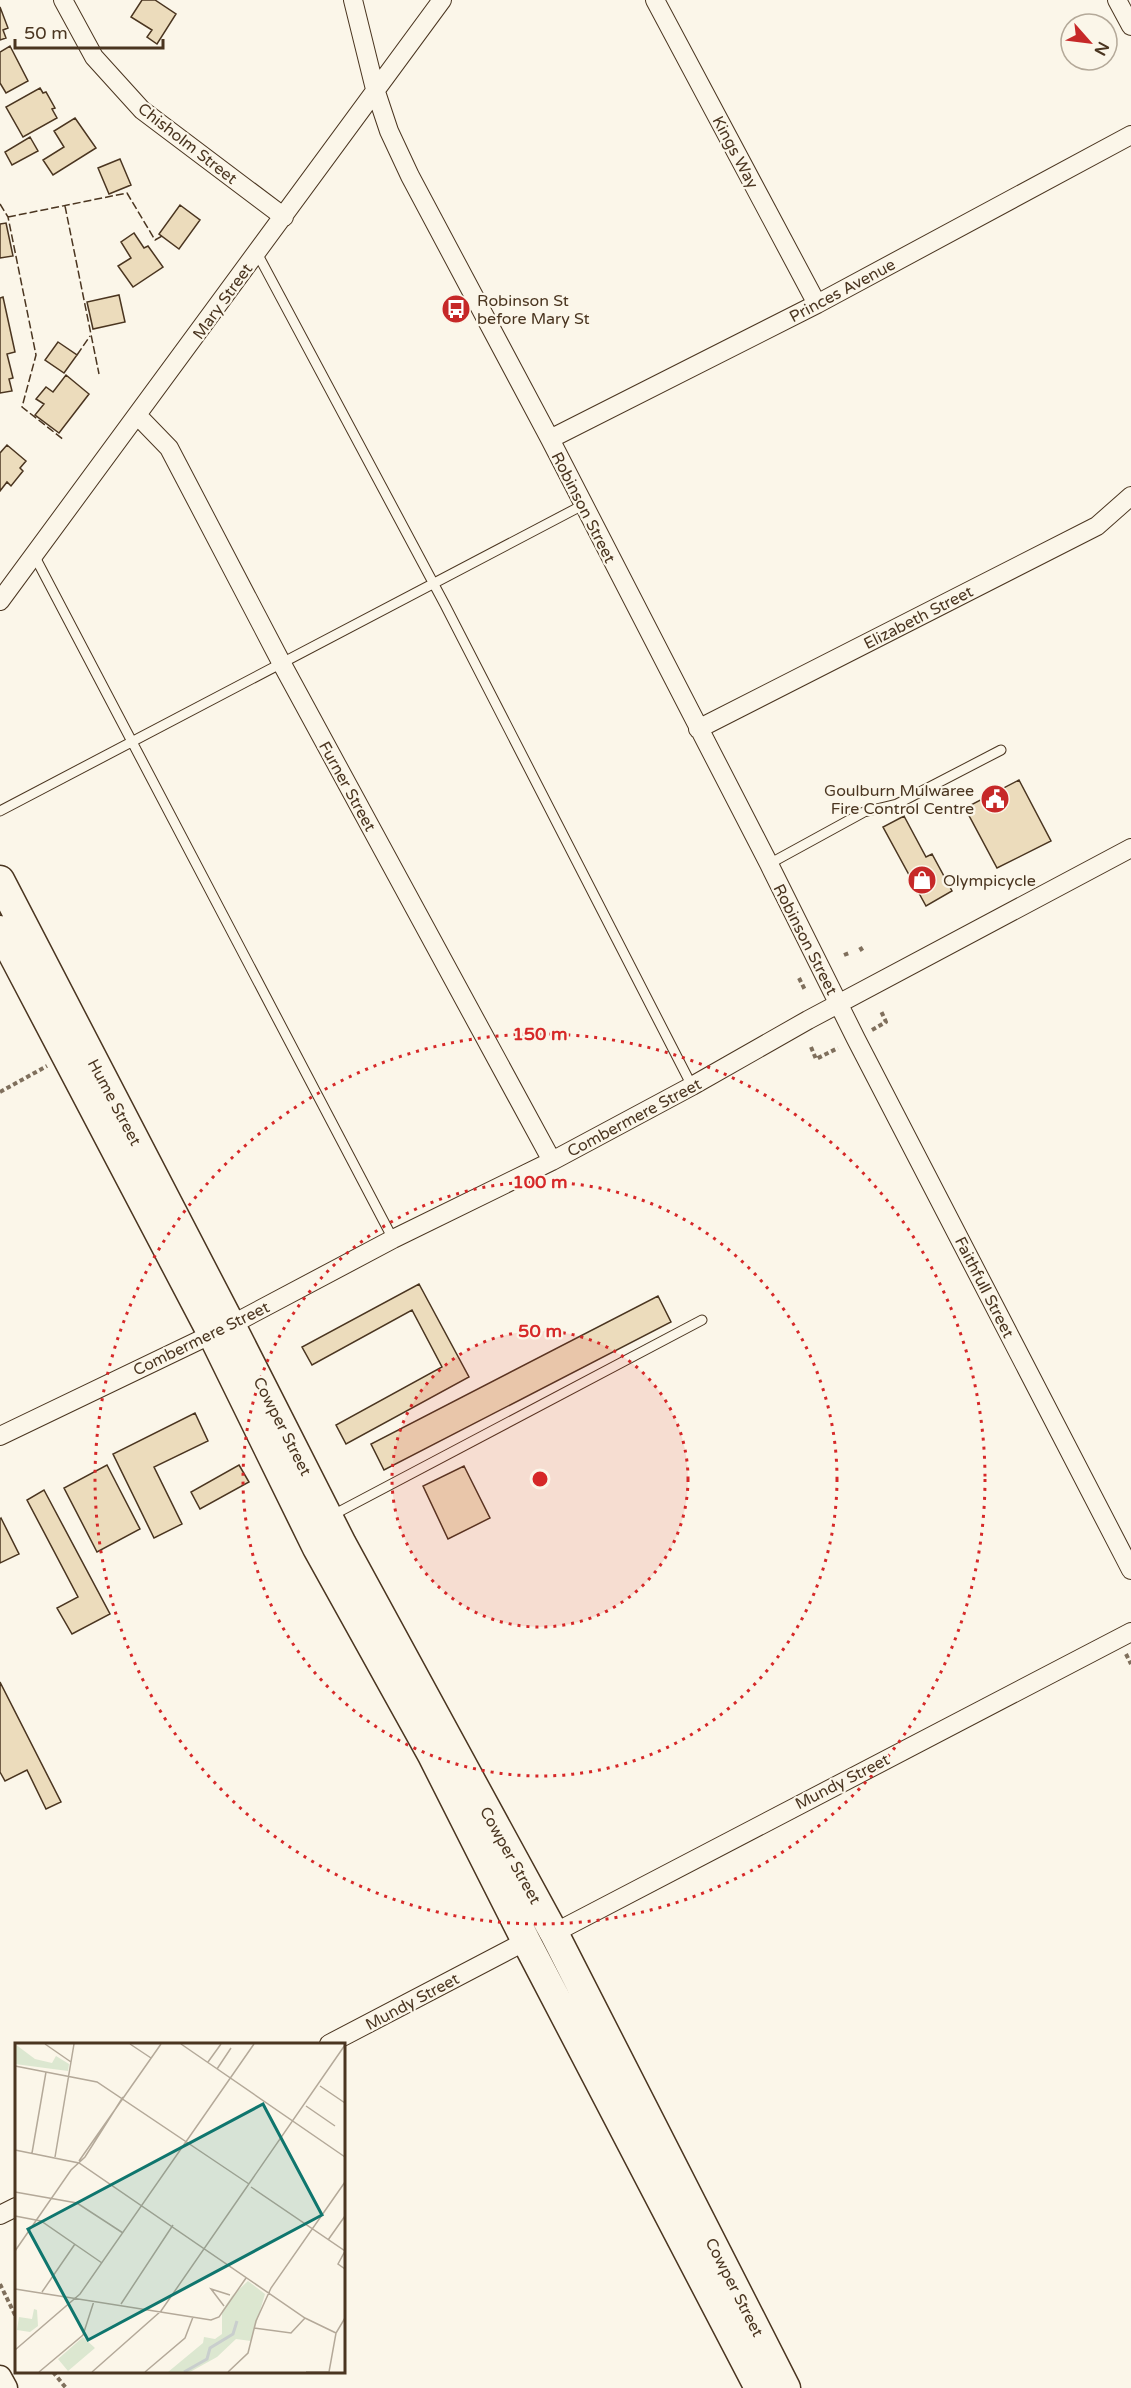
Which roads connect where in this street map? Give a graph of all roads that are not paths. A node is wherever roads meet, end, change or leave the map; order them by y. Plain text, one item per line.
1 (63, 0) edge
2 (353, 0) edge
3 (442, 0) edge
4 (655, 0) edge
5 (1117, 0) edge
6 (1131, 26) edge
7 (375, 89) junction
8 (1131, 135) edge
9 (284, 217) junction
10 (257, 253) junction
11 (817, 304) junction
12 (138, 416) junction
13 (550, 439) junction
14 (1131, 496) edge
15 (583, 505) junction
16 (34, 555) junction
17 (433, 584) junction
18 (0, 602) edge
19 (282, 664) junction
20 (698, 729) junction
21 (132, 740) junction
22 (1001, 750) dead end
23 (0, 811) edge
24 (1131, 848) edge
25 (769, 864) junction
26 (0, 880) edge
27 (0, 930) edge
28 (839, 1004) junction
29 (692, 1086) junction
30 (552, 1161) junction
31 (393, 1239) junction
32 (702, 1320) dead end
33 (222, 1329) junction
34 (0, 1436) edge
35 (329, 1517) junction
36 (1131, 1570) edge
37 (1131, 1632) edge
38 (554, 1933) junction
39 (526, 1941) junction
40 (331, 2043) edge
41 (15, 2208) edge
42 (0, 2215) edge
43 (0, 2377) edge
44 (6, 2388) edge
45 (759, 2388) edge
46 (786, 2388) edge

1 - 9 street, Chisholm Street
2 - 7 street, Robinson Street
3 - 7 street, Mary Street
4 - 11 street, Kings Way
5 - 6 street
7 - 9 street, Mary Street
7 - 13 street, Robinson Street
8 - 11 street, Princes Avenue
9 - 10 street, Mary Street
10 - 12 street, Mary Street
10 - 17 lane
11 - 13 street, Princes Avenue
12 - 16 street, Mary Street
12 - 19 street, Furner Street
13 - 15 street, Robinson Street
14 - 20 street, Elizabeth Street
15 - 17 lane
15 - 20 street, Robinson Street
16 - 18 street, Mary Street
16 - 21 lane
17 - 19 lane
17 - 29 lane
19 - 21 lane
19 - 30 street, Furner Street
20 - 25 street, Robinson Street
21 - 23 lane
21 - 31 lane
22 - 25 lane
24 - 28 street, Combermere Street
25 - 28 street, Robinson Street
26 - 33 main road, Hume Street
27 - 33 main road, Hume Street
28 - 29 street, Combermere Street
28 - 36 street, Faithfull Street
29 - 30 street, Combermere Street
30 - 31 street, Combermere Street
31 - 33 street, Combermere Street
32 - 35 lane
33 - 34 street, Combermere Street
33 - 35 main road, Cowper Street
33 - 39 main road, Cowper Street
35 - 38 main road, Cowper Street
37 - 38 street, Mundy Street
38 - 46 main road, Cowper Street
39 - 40 street, Mundy Street
39 - 45 main road, Cowper Street
41 - 42 street
43 - 44 street

